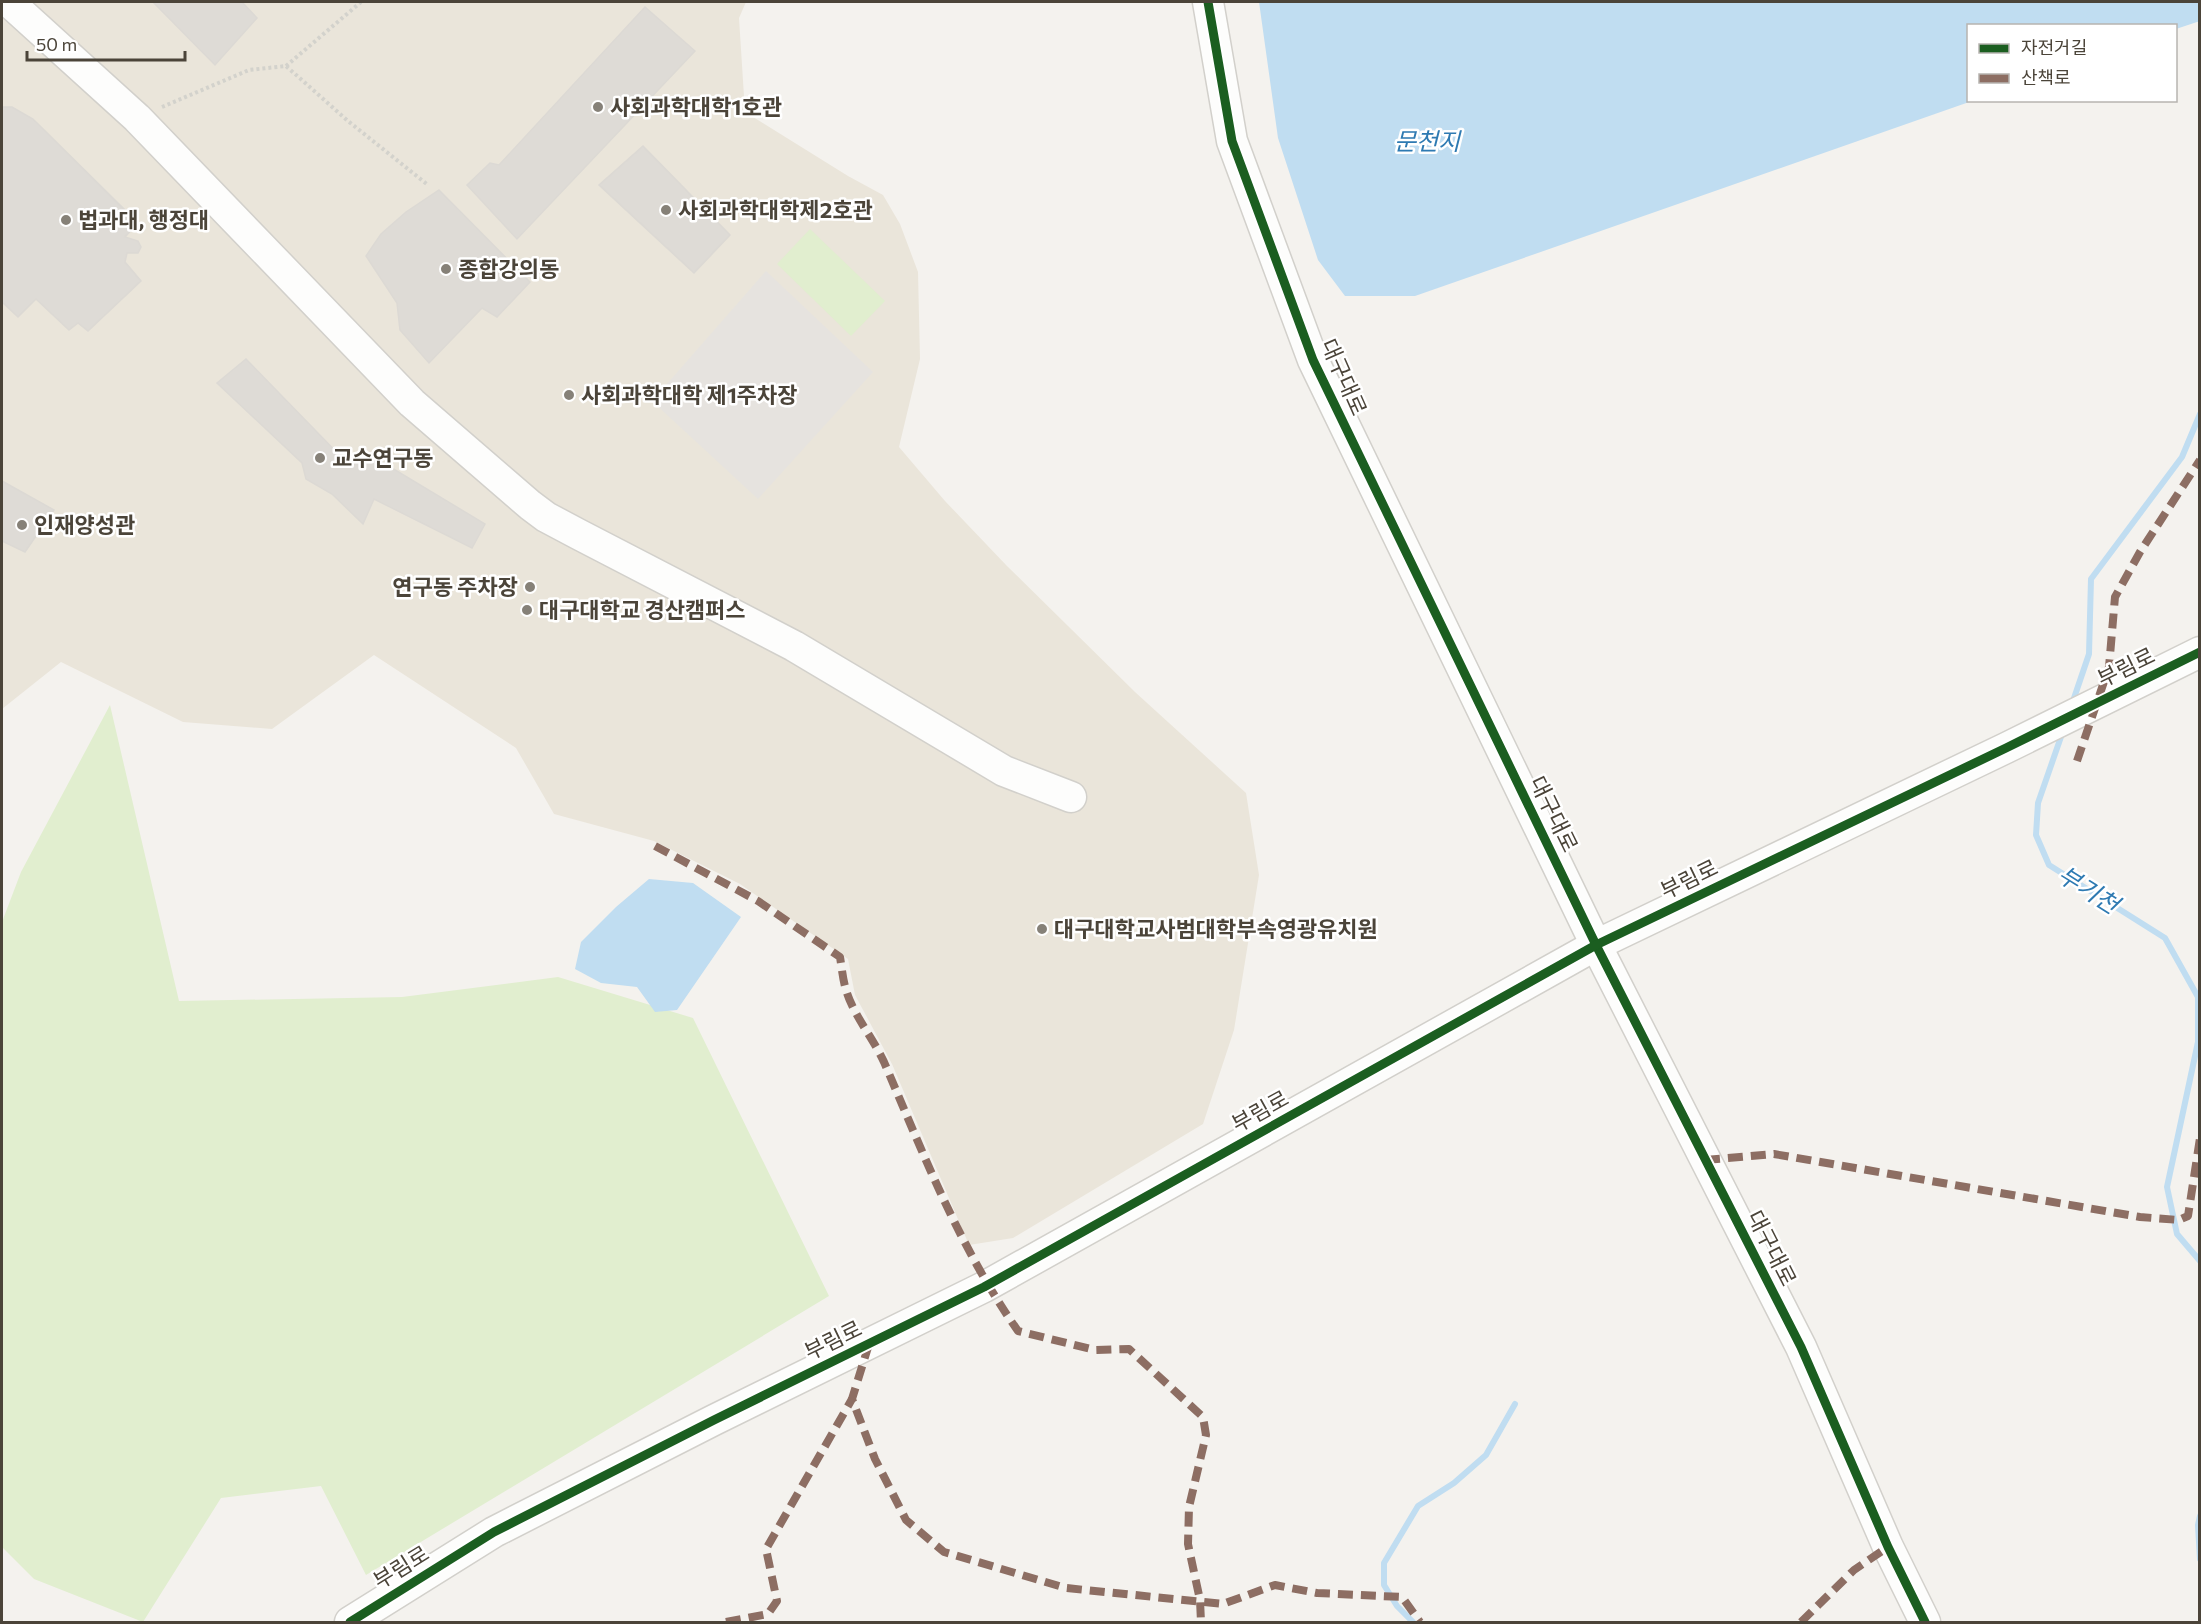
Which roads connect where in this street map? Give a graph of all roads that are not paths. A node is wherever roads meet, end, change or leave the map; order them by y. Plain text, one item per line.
1 (1208, 2) edge
2 (13, 9) edge
3 (2199, 652) edge
4 (1071, 797) dead end
5 (1596, 945) junction
6 (350, 1623) edge
7 (1925, 1623) edge

1 - 5 street, 대구대로
2 - 4 street
3 - 5 street, 부림로
5 - 6 street, 부림로
5 - 7 street, 대구대로

